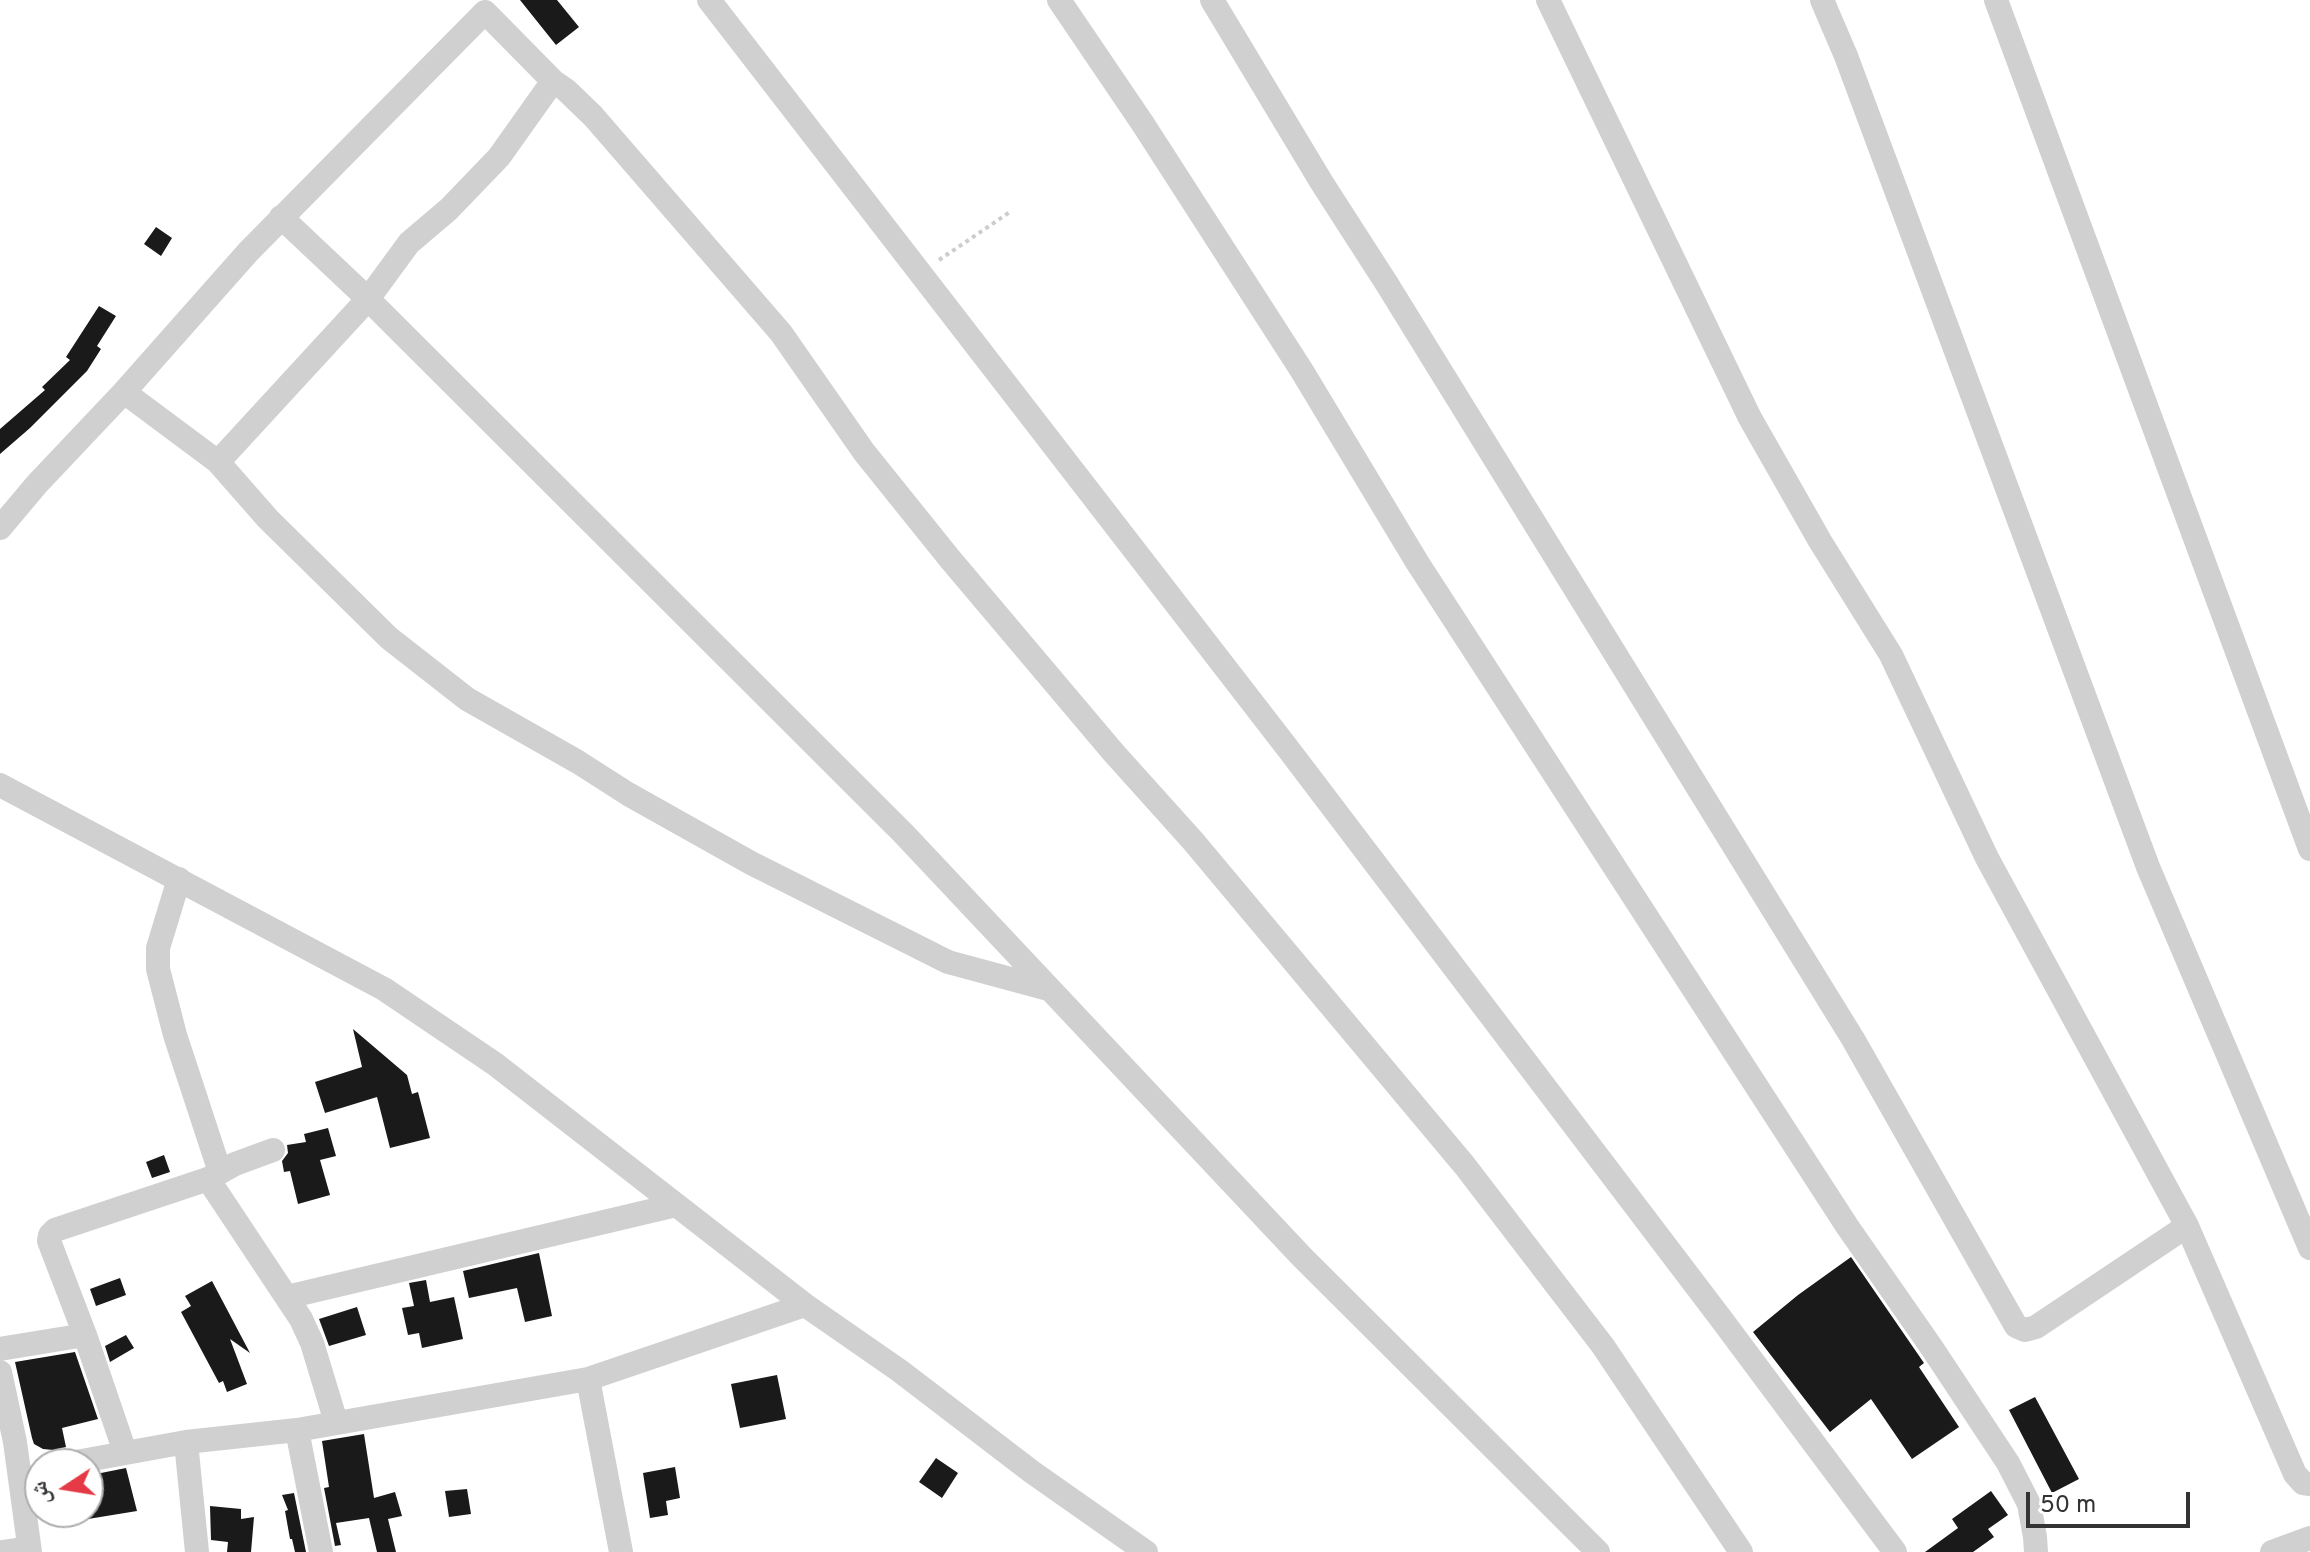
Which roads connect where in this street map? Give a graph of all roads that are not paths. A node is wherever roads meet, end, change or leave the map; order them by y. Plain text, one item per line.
1 (709, 0) edge
2 (1059, 0) edge
3 (1212, 0) edge
4 (1548, 0) edge
5 (1822, 0) edge
6 (1996, 0) edge
7 (480, 6) edge
8 (553, 81) junction
9 (281, 217) junction
10 (368, 299) junction
11 (124, 392) junction
12 (218, 462) junction
13 (0, 528) edge
14 (0, 785) edge
15 (2310, 849) edge
16 (179, 879) junction
17 (1048, 989) junction
18 (273, 1150) dead end
19 (214, 1176) junction
20 (676, 1205) junction
21 (2187, 1226) junction
22 (2310, 1248) edge
23 (287, 1297) junction
24 (805, 1305) junction
25 (85, 1335) junction
26 (0, 1349) edge
27 (0, 1372) edge
28 (588, 1379) junction
29 (336, 1422) junction
30 (297, 1430) junction
31 (186, 1442) junction
32 (7, 1443) edge
33 (125, 1452) junction
34 (104, 1456) edge
35 (24, 1464) edge
36 (2310, 1484) edge
37 (30, 1528) edge
38 (2310, 1538) edge
39 (30, 1550) edge
40 (2, 1552) edge
41 (197, 1552) edge
42 (321, 1552) edge
43 (621, 1552) edge
44 (1146, 1552) edge
45 (1598, 1552) edge
46 (1741, 1552) edge
47 (1895, 1552) edge
48 (2036, 1552) edge
49 (2272, 1552) edge

1 - 47 street
2 - 48 street
3 - 21 street
4 - 21 street
5 - 22 street
6 - 15 street
7 - 8 street
7 - 9 street
8 - 10 street
8 - 46 street
9 - 10 street
9 - 11 street
10 - 12 street
10 - 17 street
11 - 12 street
11 - 13 street
12 - 17 street
14 - 16 street
16 - 19 street
16 - 20 street
17 - 45 street
18 - 19 street
19 - 23 street
19 - 25 street
20 - 23 street
20 - 24 street
21 - 36 street
23 - 29 street
24 - 28 street
24 - 44 street
25 - 26 street
25 - 33 street
27 - 32 street
28 - 29 street
28 - 43 street
29 - 30 street
30 - 31 street
30 - 42 street
31 - 33 street
31 - 41 street
32 - 35 street
33 - 34 street
37 - 39 street
38 - 49 street
39 - 40 street

